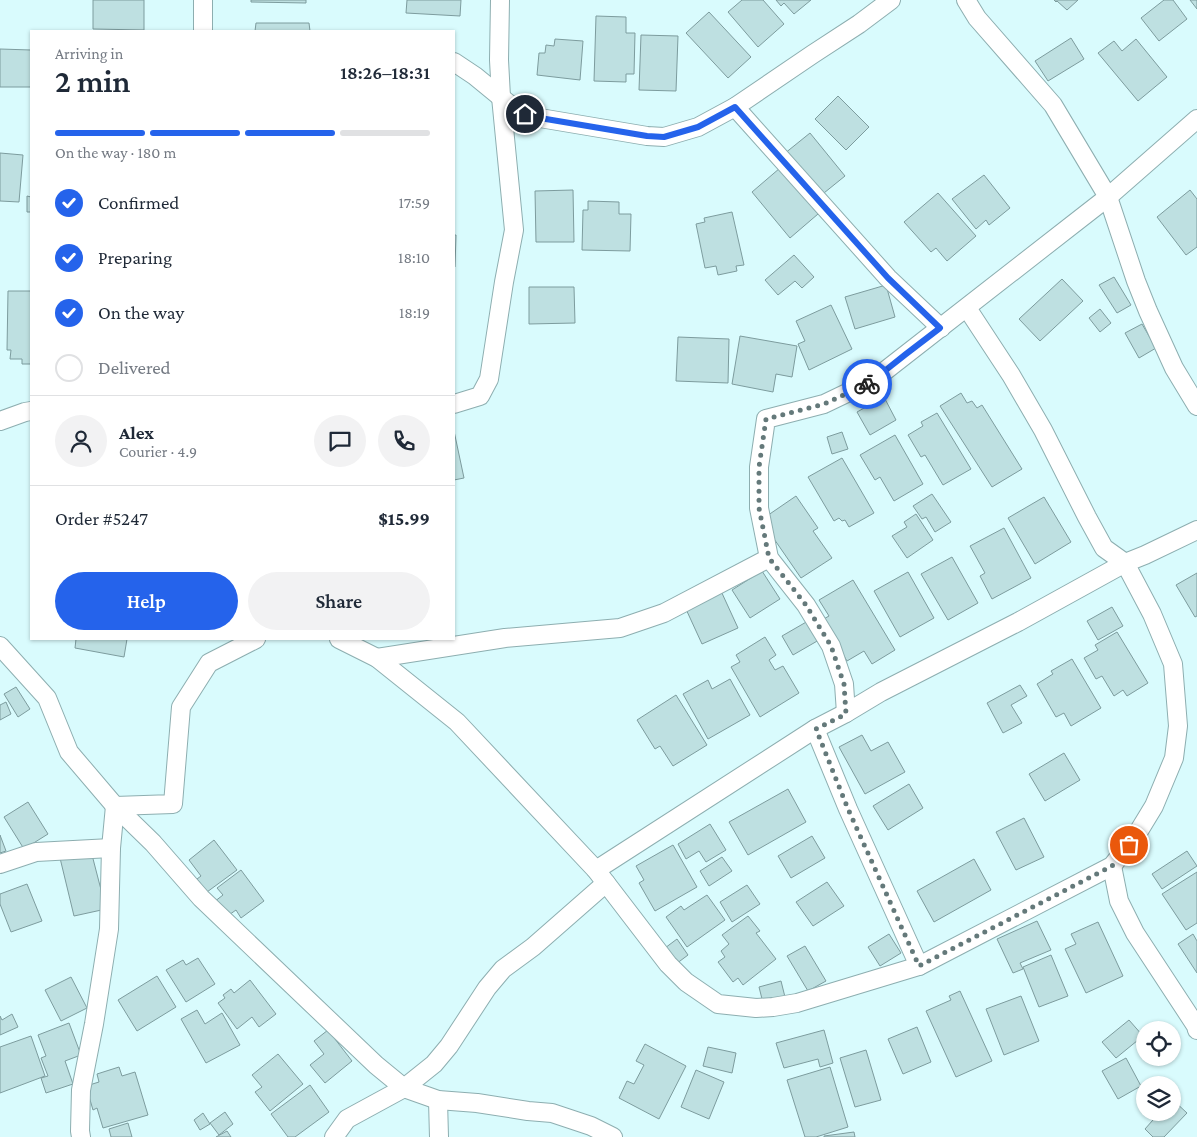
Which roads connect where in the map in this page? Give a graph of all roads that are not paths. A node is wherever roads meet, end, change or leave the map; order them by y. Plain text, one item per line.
1 (204, 0) edge
2 (500, 0) edge
3 (891, 0) edge
4 (966, 0) edge
5 (203, 30) edge
6 (455, 63) edge
7 (501, 98) junction
8 (735, 107) junction
9 (1197, 119) edge
10 (1108, 197) junction
11 (967, 308) junction
12 (940, 328) junction
13 (455, 404) edge
14 (1197, 406) edge
15 (30, 411) edge
16 (0, 421) edge
17 (1197, 530) edge
18 (769, 558) junction
19 (1124, 563) junction
20 (254, 640) edge
21 (341, 640) edge
22 (0, 646) edge
23 (377, 658) junction
24 (846, 714) junction
25 (816, 729) junction
26 (115, 806) junction
27 (111, 848) junction
28 (0, 864) edge
29 (1112, 866) junction
30 (601, 877) junction
31 (919, 966) junction
32 (1197, 1030) edge
33 (404, 1088) junction
34 (438, 1100) junction
35 (81, 1137) edge
36 (334, 1137) edge
37 (439, 1137) edge
38 (613, 1137) edge

1 - 5 street
2 - 7 street
3 - 8 street
4 - 10 street
6 - 7 street
7 - 8 street
7 - 13 street
8 - 12 street
9 - 10 street
10 - 11 street
10 - 14 street
11 - 12 street
11 - 19 street
12 - 18 street
15 - 16 street
17 - 19 street
18 - 23 street
18 - 24 street
19 - 24 street
19 - 29 street
20 - 26 street
21 - 23 street
22 - 26 street
23 - 30 street
24 - 25 street
25 - 30 street
25 - 31 street
26 - 27 street
26 - 33 street
27 - 28 street
27 - 35 street
29 - 31 street
29 - 32 street
30 - 31 street
30 - 33 street
33 - 34 street
33 - 36 street
34 - 37 street
34 - 38 street

